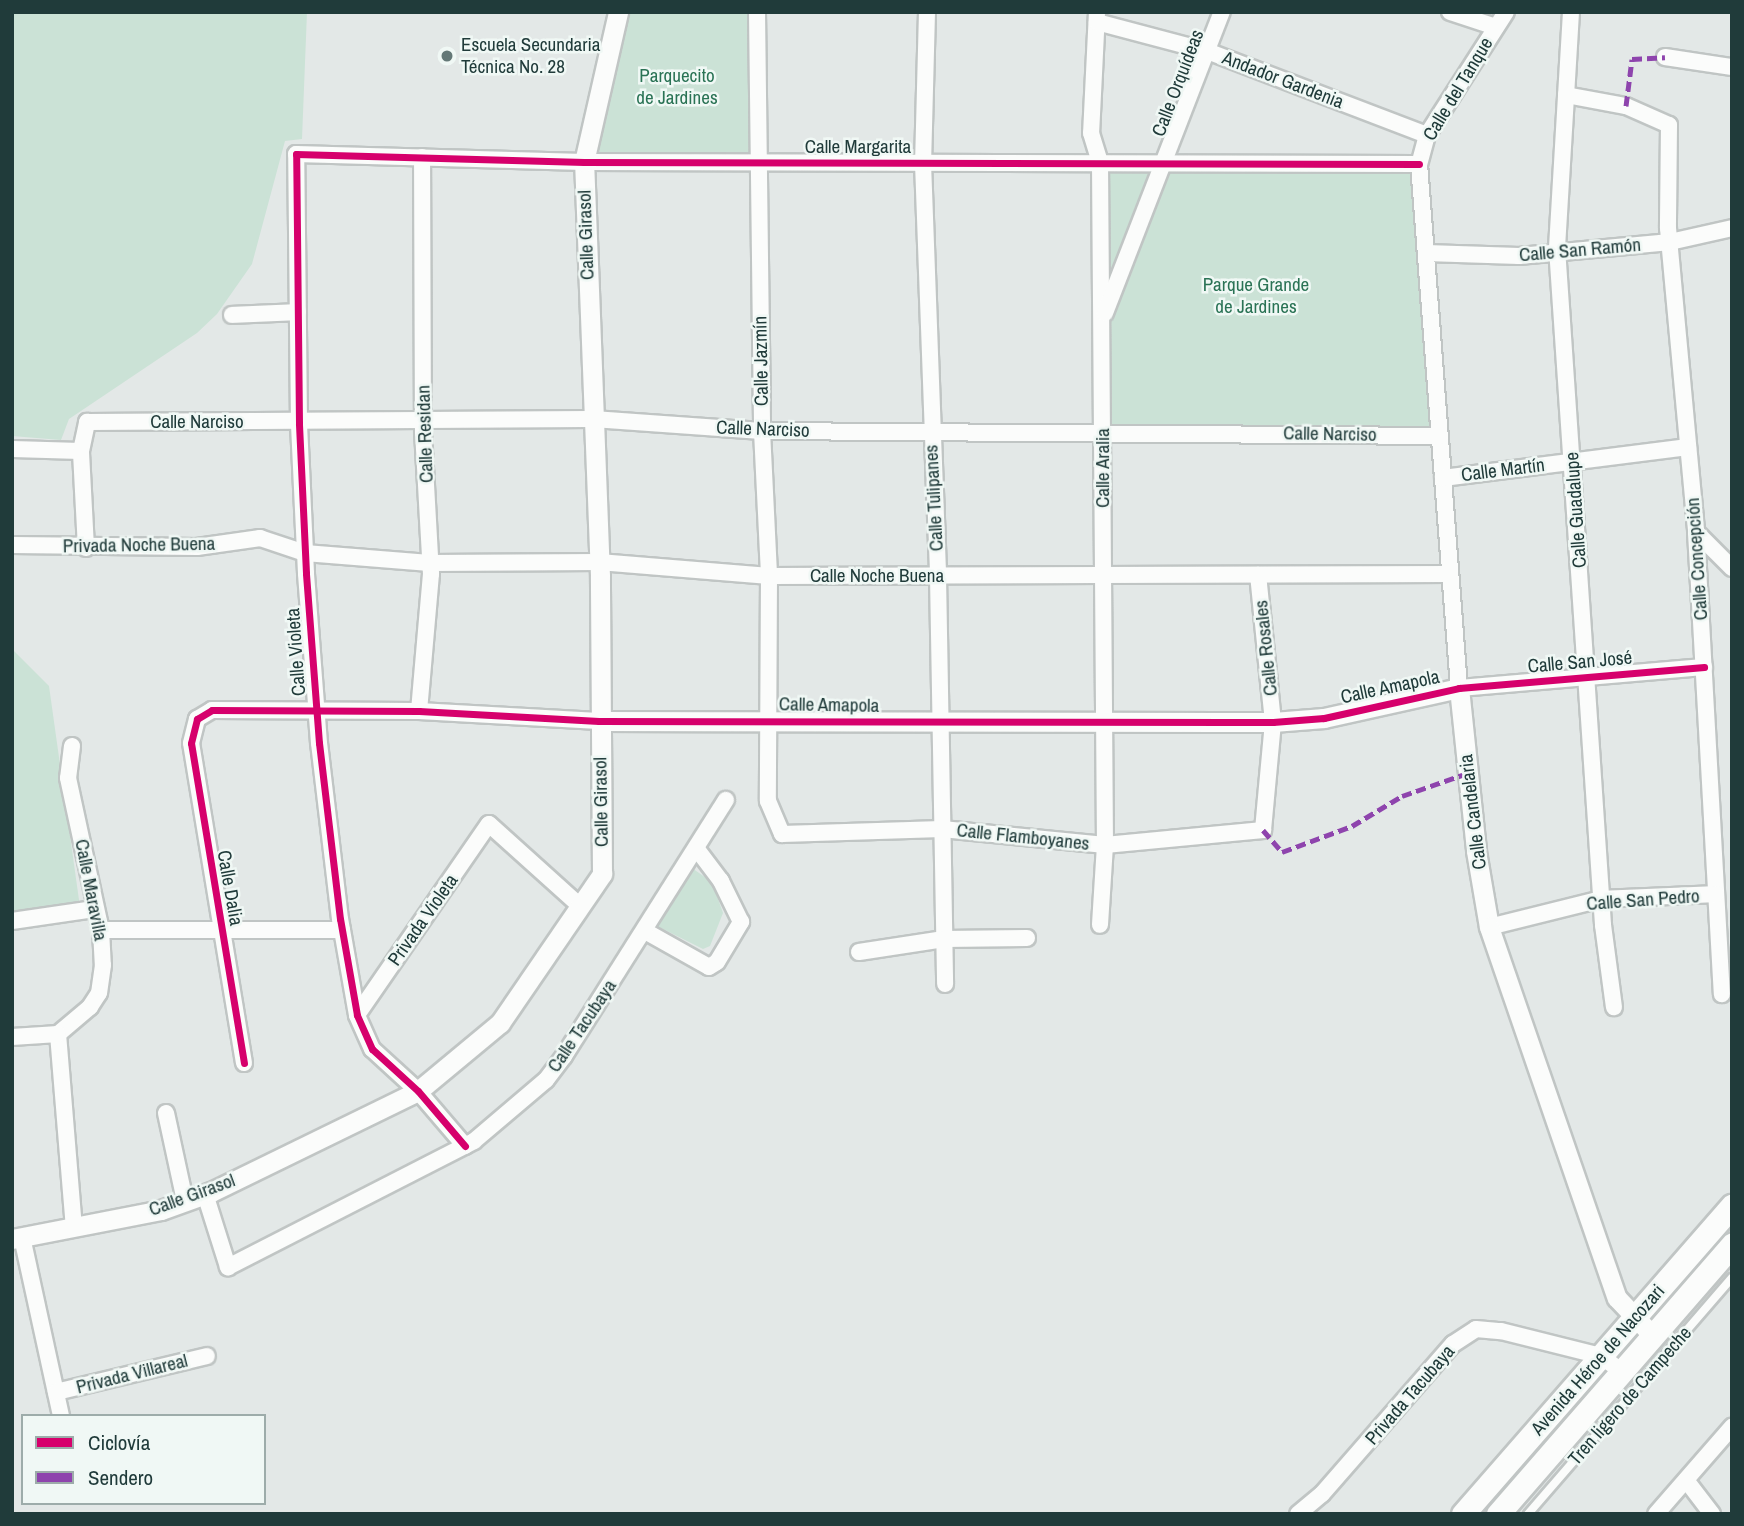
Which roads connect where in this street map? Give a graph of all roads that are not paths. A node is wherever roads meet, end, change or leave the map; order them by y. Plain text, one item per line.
1 (618, 12) edge
2 (757, 12) edge
3 (927, 12) edge
4 (1222, 12) edge
5 (1450, 12) edge
6 (1506, 12) edge
7 (1571, 12) edge
8 (1097, 17) edge
9 (1496, 27) junction
10 (1207, 51) junction
11 (1665, 57) dead end
12 (1732, 67) edge
13 (1566, 95) junction
14 (1427, 135) junction
15 (296, 154) joint
16 (422, 157) junction
17 (584, 162) junction
18 (758, 162) junction
19 (923, 163) junction
20 (1101, 163) junction
21 (1164, 163) junction
22 (1419, 164) junction
23 (1732, 228) edge
24 (1670, 242) junction
25 (1557, 252) junction
26 (1426, 253) junction
27 (298, 312) junction
28 (232, 316) dead end
29 (1102, 322) junction
30 (423, 417) junction
31 (593, 419) junction
32 (299, 423) junction
33 (930, 430) junction
34 (762, 431) junction
35 (1103, 436) junction
36 (1440, 436) junction
37 (1688, 447) junction
38 (12, 449) edge
39 (81, 451) junction
40 (1572, 461) junction
41 (1443, 478) junction
42 (1696, 532) junction
43 (12, 545) edge
44 (86, 548) junction
45 (304, 553) junction
46 (599, 562) junction
47 (430, 563) junction
48 (1732, 568) edge
49 (1450, 574) junction
50 (1104, 575) junction
51 (1258, 575) junction
52 (769, 576) junction
53 (938, 576) junction
54 (1704, 667) junction
55 (1588, 677) junction
56 (1459, 688) junction
57 (419, 711) junction
58 (316, 713) junction
59 (197, 719) joint
60 (767, 720) junction
61 (599, 721) junction
62 (940, 722) junction
63 (1273, 722) junction
64 (1104, 724) junction
65 (72, 746) dead end
66 (726, 800) dead end
67 (942, 829) junction
68 (1263, 830) joint
69 (782, 834) joint
70 (1105, 845) junction
71 (696, 848) junction
72 (1716, 894) junction
73 (1601, 899) junction
74 (580, 906) junction
75 (94, 909) junction
76 (12, 921) edge
77 (1100, 925) dead end
78 (1489, 927) junction
79 (101, 930) junction
80 (222, 930) junction
81 (342, 930) junction
82 (645, 931) junction
83 (944, 939) junction
84 (1027, 939) dead end
85 (859, 952) dead end
86 (945, 984) dead end
87 (1722, 994) dead end
88 (1614, 1007) dead end
89 (357, 1015) junction
90 (58, 1034) junction
91 (12, 1037) edge
92 (244, 1063) dead end
93 (418, 1091) junction
94 (166, 1113) dead end
95 (465, 1146) junction
96 (205, 1194) junction
97 (185, 1201) junction
98 (1732, 1206) edge
99 (74, 1227) junction
100 (17, 1238) edge
101 (1732, 1245) edge
102 (1732, 1278) edge
103 (1635, 1318) junction
104 (1653, 1336) junction
105 (207, 1356) dead end
106 (1601, 1356) junction
107 (1622, 1372) junction
108 (56, 1392) junction
109 (61, 1414) edge
110 (1732, 1427) edge
111 (1686, 1480) junction
112 (1298, 1514) edge
113 (1464, 1514) edge
114 (1498, 1514) edge
115 (1528, 1514) edge
116 (1656, 1514) edge
117 (1712, 1514) edge

1 - 17 street, Calle Girasol
2 - 18 street, Calle Jazmín
3 - 19 street, Calle Tulipanes
4 - 10 street, Calle Orquídeas
5 - 9 street
6 - 9 street, Calle del Tanque
7 - 13 street, Calle Guadalupe
8 - 10 street, Andador Gardenia
8 - 20 street, Calle Aralia
9 - 14 street, Calle del Tanque
10 - 14 street, Andador Gardenia
10 - 21 street, Calle Orquídeas
11 - 12 street
13 - 24 street, Calle Concepción
13 - 25 street, Calle Guadalupe
14 - 22 street, Calle del Tanque
15 - 16 street, Calle Margarita
15 - 27 street, Calle Violeta
16 - 17 street, Calle Margarita
16 - 30 street, Calle Residan
17 - 18 street, Calle Margarita
17 - 31 street, Calle Girasol
18 - 19 street, Calle Margarita
18 - 34 street, Calle Jazmín
19 - 20 street, Calle Margarita
19 - 33 street, Calle Tulipanes
20 - 21 street, Calle Margarita
20 - 29 street, Calle Aralia
21 - 22 street, Calle Margarita
21 - 29 street, Calle Orquídeas
22 - 26 street, Calle del Tanque
23 - 24 street, Calle San Ramón
24 - 25 street, Calle San Ramón
24 - 37 street, Calle Concepción
25 - 26 street, Calle San Ramón
25 - 40 street, Calle Guadalupe
26 - 36 street, Calle Candelaria
27 - 28 street
27 - 32 street, Calle Violeta
29 - 35 street, Calle Aralia
30 - 31 street, Calle Narciso
30 - 32 street, Calle Narciso
30 - 47 street, Calle Residan
31 - 34 street, Calle Narciso
31 - 46 street, Calle Girasol
32 - 39 street, Calle Narciso
32 - 45 street, Calle Violeta
33 - 34 street, Calle Narciso
33 - 35 street, Calle Narciso
33 - 53 street, Calle Tulipanes
34 - 52 street, Calle Jazmín
35 - 36 street, Calle Narciso
35 - 50 street, Calle Aralia
36 - 41 street, Calle Candelaria
37 - 40 street, Calle Martín
37 - 42 street, Calle Concepción
38 - 39 street
39 - 44 street
40 - 41 street, Calle Martín
40 - 55 street, Calle Guadalupe
41 - 49 street, Calle Candelaria
42 - 48 street
42 - 54 street, Calle Concepción
43 - 44 street, Privada Noche Buena
44 - 45 street, Privada Noche Buena
45 - 47 street, Calle Noche Buena
45 - 58 street, Calle Violeta
46 - 47 street, Calle Noche Buena
46 - 52 street, Calle Noche Buena
46 - 61 street, Calle Girasol
47 - 57 street, Calle Residan
49 - 51 street, Calle Noche Buena
49 - 56 street, Calle Candelaria
50 - 51 street, Calle Noche Buena
50 - 53 street, Calle Noche Buena
50 - 64 street, Calle Aralia
51 - 63 street, Calle Rosales
52 - 53 street, Calle Noche Buena
52 - 60 street, Calle Jazmín
53 - 62 street, Calle Tulipanes
54 - 55 street, Calle San José
54 - 72 street, Calle Concepción
55 - 56 street, Calle San José
55 - 73 street, Calle Guadalupe
56 - 63 street, Calle Amapola
56 - 78 street, Calle Candelaria
57 - 58 street, Calle Amapola
57 - 61 street, Calle Amapola
58 - 59 street, Calle Amapola
58 - 81 street, Calle Violeta
59 - 80 street, Calle Dalia
60 - 61 street, Calle Amapola
60 - 62 street, Calle Amapola
60 - 69 street, Calle Jazmín
61 - 74 street, Calle Girasol
62 - 64 street, Calle Amapola
62 - 67 street, Calle Tulipanes
63 - 64 street, Calle Amapola
63 - 68 street, Calle Rosales
64 - 70 street, Calle Aralia
65 - 75 street, Calle Maravilla
66 - 71 street, Calle Tacubaya
67 - 69 street, Calle Flamboyanes
67 - 70 street, Calle Flamboyanes
67 - 83 street, Calle Tulipanes
68 - 70 street, Calle Flamboyanes
70 - 77 street, Calle Aralia
71 - 82 street, Calle Tacubaya
71 - 82 street
72 - 73 street, Calle San Pedro
72 - 87 street, Calle Concepción
73 - 78 street, Calle San Pedro
73 - 88 street, Calle Guadalupe
74 - 89 street, Privada Violeta
74 - 93 street, Calle Girasol
75 - 76 street
75 - 79 street, Calle Maravilla
78 - 103 street, Calle Candelaria
79 - 80 street
79 - 90 street, Calle Maravilla
80 - 81 street
80 - 92 street, Calle Dalia
81 - 89 street, Calle Violeta
82 - 95 street, Calle Tacubaya
83 - 84 street
83 - 85 street
83 - 86 street, Calle Tulipanes
89 - 93 street, Calle Violeta
90 - 91 street
90 - 99 street
93 - 95 street, Calle Violeta
93 - 96 street, Calle Girasol
94 - 97 street
95 - 96 street, Calle Tacubaya
96 - 97 street, Calle Girasol
97 - 99 street, Calle Girasol
98 - 103 main road, Avenida Héroe de Nacozari
99 - 100 street, Calle Girasol
100 - 108 street
101 - 104 main road, Avenida Héroe de Nacozari
102 - 115 lane, Tren ligero de Campeche
103 - 104 street, Calle Candelaria
103 - 106 main road, Avenida Héroe de Nacozari
104 - 107 main road, Avenida Héroe de Nacozari
105 - 108 street, Privada Villareal
106 - 107 street, Privada Tacubaya
106 - 112 street, Privada Tacubaya
106 - 113 main road, Avenida Héroe de Nacozari
107 - 114 main road, Avenida Héroe de Nacozari
108 - 109 street
110 - 111 street
111 - 116 street
111 - 117 street

